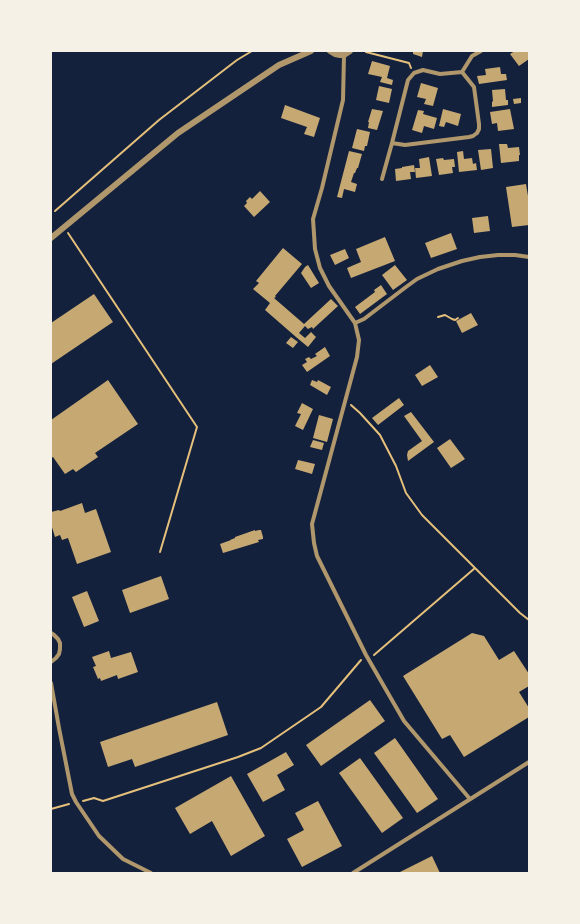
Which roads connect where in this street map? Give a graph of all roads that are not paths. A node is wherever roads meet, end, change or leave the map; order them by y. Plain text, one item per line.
1 (311, 51) edge
2 (330, 51) edge
3 (350, 51) edge
4 (481, 51) edge
5 (344, 55) junction
6 (462, 72) junction
7 (392, 144) junction
8 (382, 179) dead end
9 (51, 238) edge
10 (529, 257) edge
11 (355, 323) junction
12 (51, 633) edge
13 (51, 662) edge
14 (51, 683) edge
15 (529, 762) edge
16 (470, 799) junction
17 (151, 873) edge
18 (353, 873) edge

1 - 9 street
2 - 5 street
3 - 5 street
4 - 6 street
5 - 11 street
6 - 7 street
6 - 7 street
7 - 8 street
10 - 11 street
11 - 16 street
12 - 13 street
14 - 17 street
15 - 16 street
16 - 18 street

